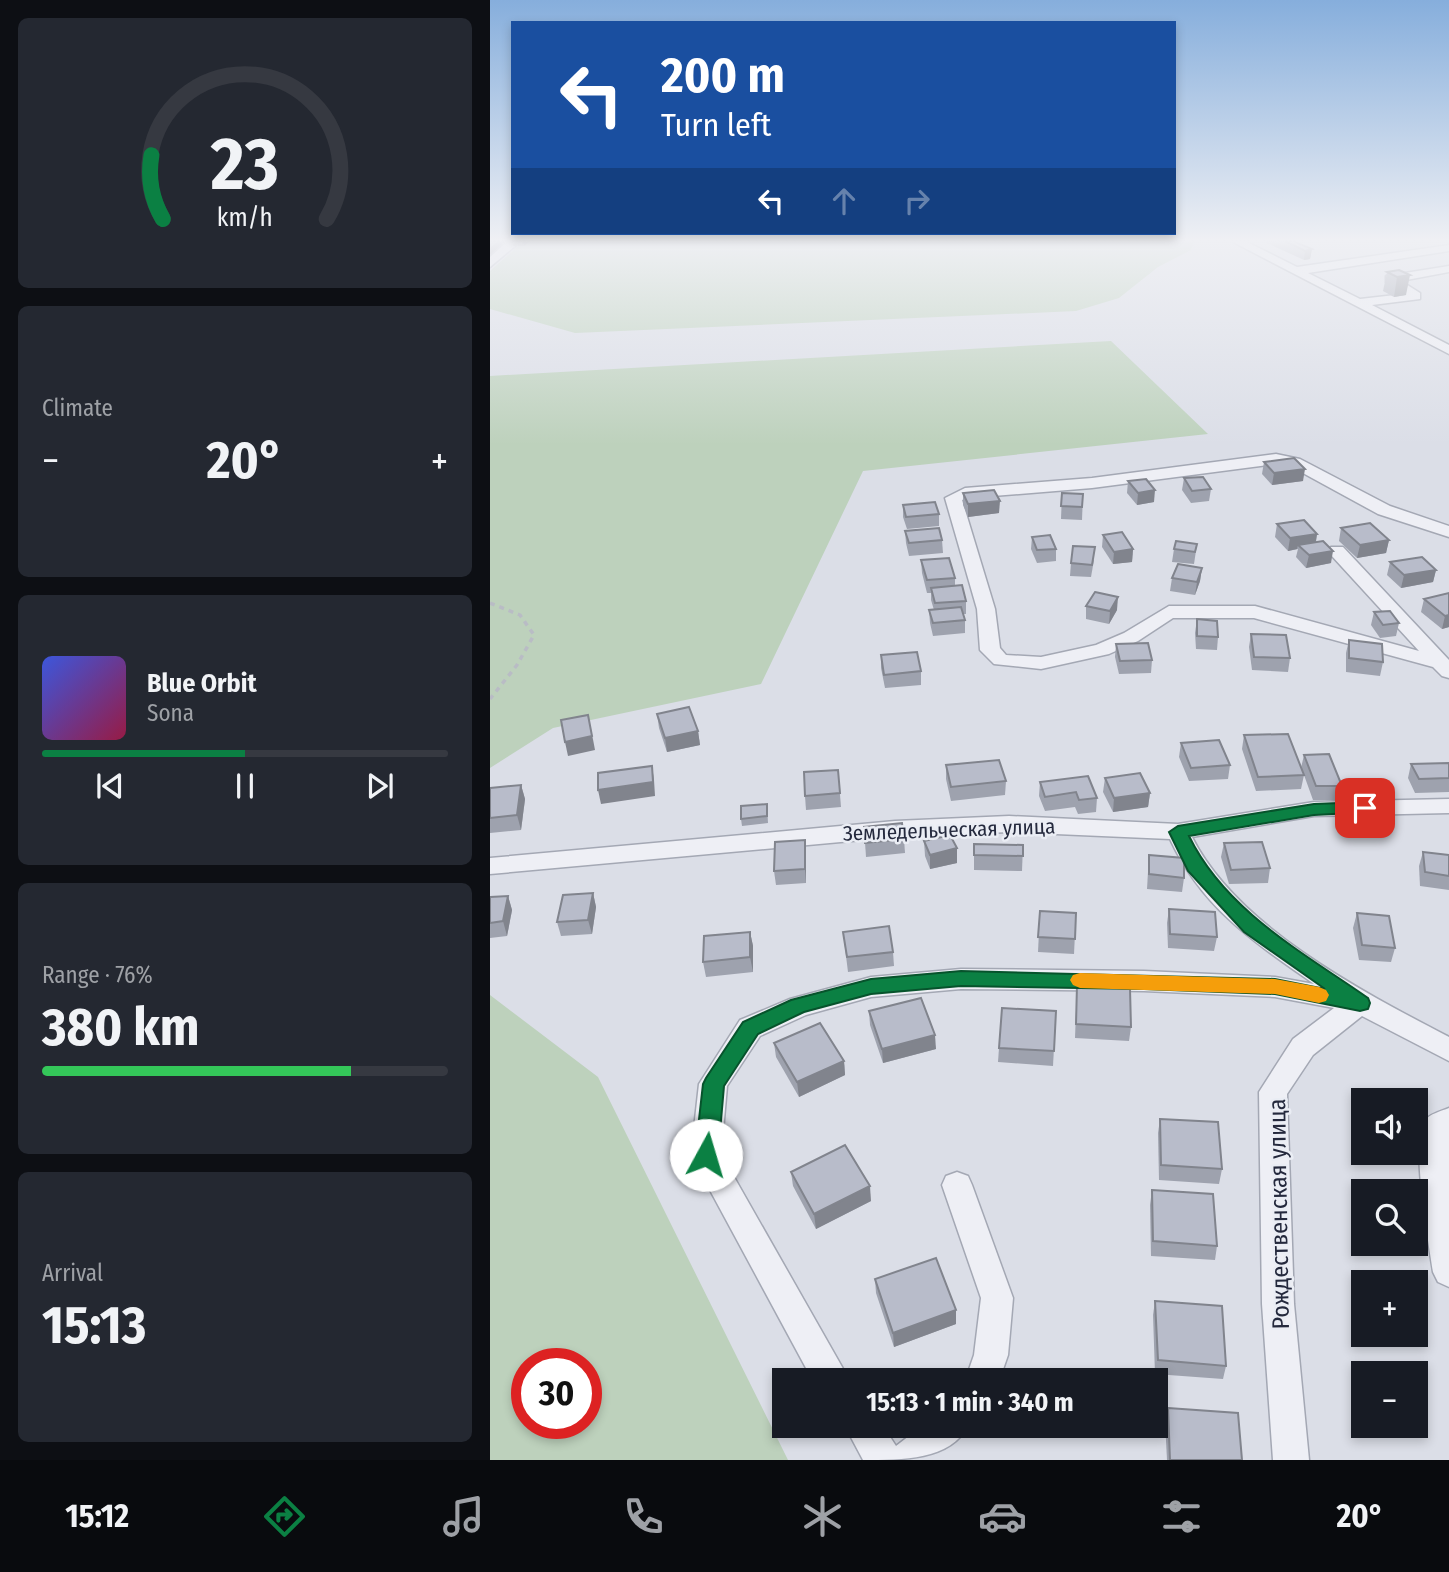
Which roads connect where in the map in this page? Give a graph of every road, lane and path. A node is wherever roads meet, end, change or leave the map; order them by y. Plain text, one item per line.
1 (1372, 309) edge
2 (1449, 350) edge
3 (1449, 532) edge
4 (1337, 551) dead end
5 (490, 603) edge
6 (1443, 667) edge
7 (490, 699) edge
8 (1449, 806) edge
9 (1178, 832) junction
10 (490, 866) edge
11 (1360, 1003) junction
12 (1449, 1050) edge
13 (1449, 1120) edge
14 (957, 1185) dead end
15 (1449, 1272) edge
16 (824, 1368) edge
17 (986, 1368) edge
18 (870, 1438) edge
19 (935, 1438) edge
20 (884, 1460) edge
21 (906, 1460) edge
22 (1291, 1460) edge

1 - 2 street
3 - 6 street
4 - 6 street
5 - 7 path
8 - 9 street, Земледельческая улица
9 - 10 street, Земледельческая улица
9 - 11 street
11 - 12 street
11 - 16 street
11 - 22 street, Рождественская улица
13 - 15 street
14 - 17 street
18 - 20 street
19 - 21 street

